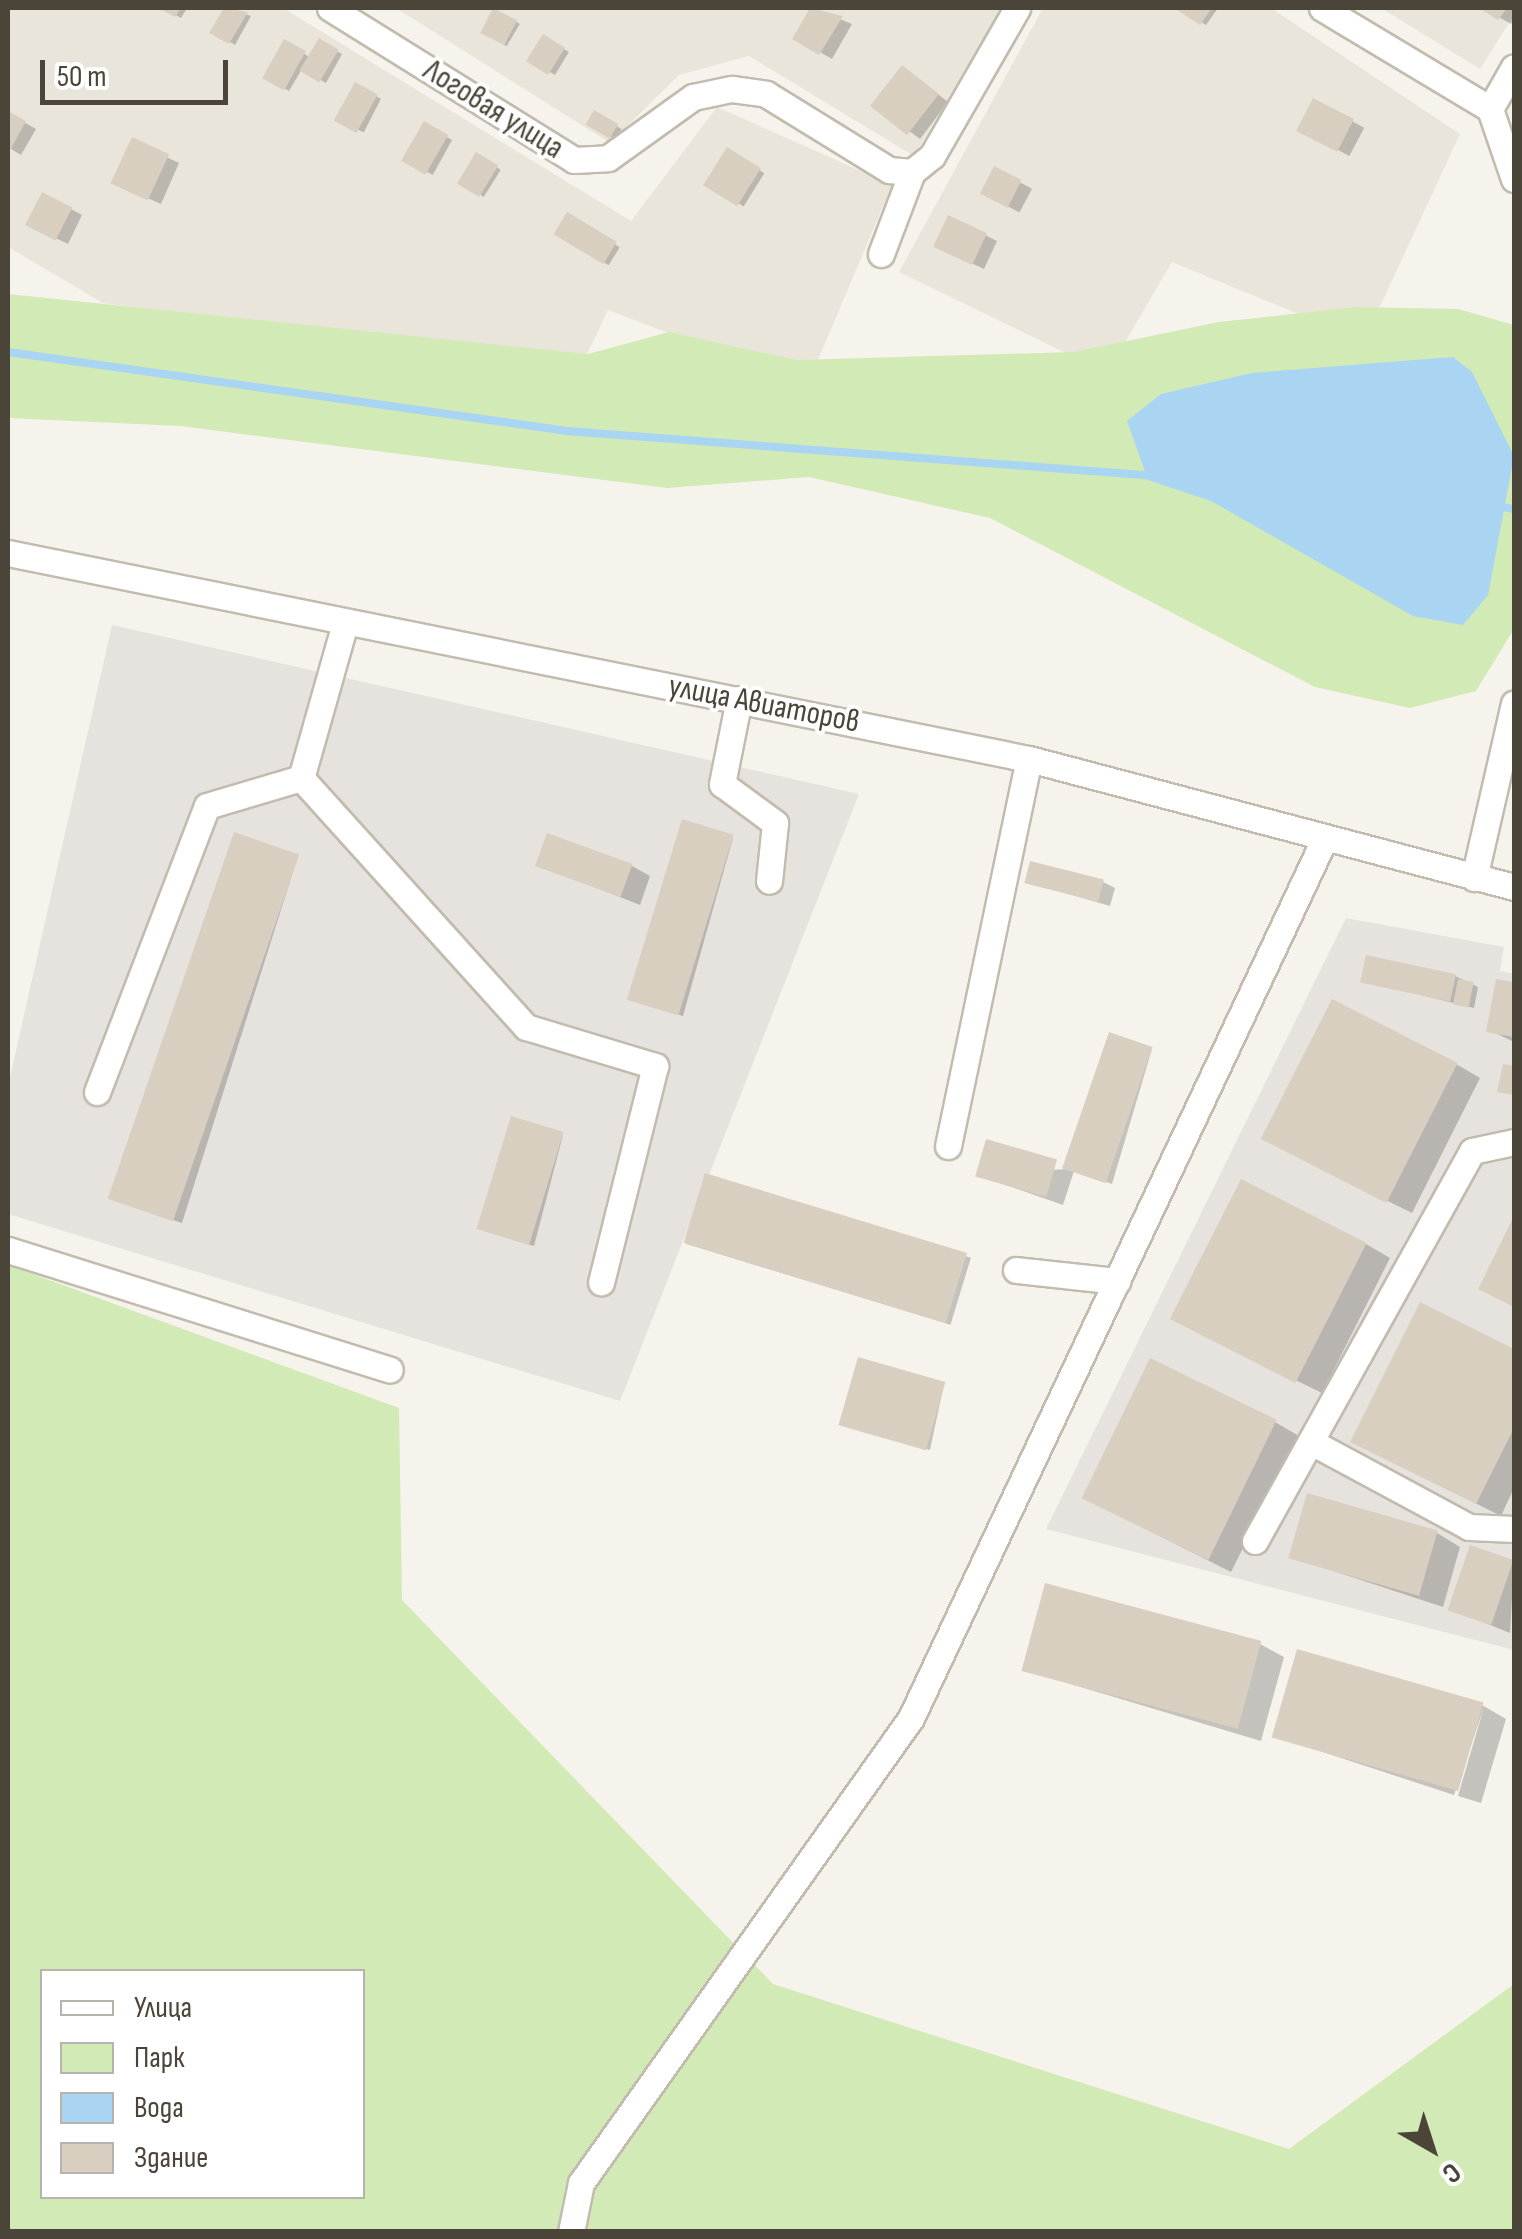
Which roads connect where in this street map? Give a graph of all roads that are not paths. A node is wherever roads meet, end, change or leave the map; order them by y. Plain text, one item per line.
1 (330, 8) edge
2 (1017, 8) edge
3 (1322, 8) edge
4 (1514, 67) edge
5 (1490, 108) junction
6 (912, 172) junction
7 (1514, 179) edge
8 (881, 254) dead end
9 (8, 553) edge
10 (345, 623) junction
11 (739, 699) junction
12 (1514, 704) edge
13 (1029, 759) junction
14 (302, 778) junction
15 (1325, 838) junction
16 (1474, 878) junction
17 (770, 882) dead end
18 (1514, 887) edge
19 (97, 1092) dead end
20 (1514, 1142) edge
21 (948, 1146) dead end
22 (8, 1250) edge
23 (1016, 1270) dead end
24 (1116, 1281) junction
25 (601, 1282) dead end
26 (390, 1370) dead end
27 (1315, 1444) junction
28 (1514, 1530) edge
29 (1255, 1541) dead end
30 (571, 2232) edge

1 - 6 street, Логовая улица
2 - 6 street
3 - 5 street
4 - 5 street
5 - 7 street
6 - 8 street
9 - 10 street, улица Авиаторов
10 - 11 street, улица Авиаторов
10 - 14 street
11 - 13 street, улица Авиаторов
11 - 17 street
12 - 16 street
13 - 15 street, улица Авиаторов
13 - 21 street
14 - 19 street
14 - 25 street
15 - 16 street, улица Авиаторов
15 - 24 street
16 - 18 street, улица Авиаторов
20 - 27 street
22 - 26 street
23 - 24 street
24 - 30 street
27 - 28 street
27 - 29 street

